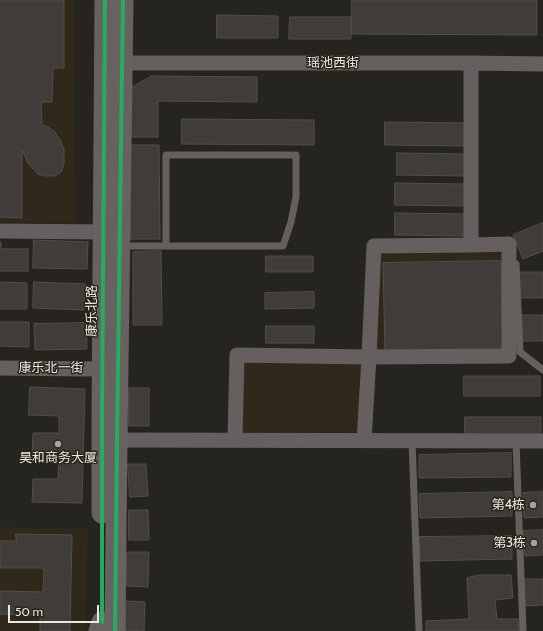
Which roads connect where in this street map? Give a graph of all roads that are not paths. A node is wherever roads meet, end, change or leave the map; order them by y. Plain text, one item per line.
1 (105, 0) edge
2 (123, 0) edge
3 (471, 62) junction
4 (122, 63) junction
5 (543, 64) edge
6 (0, 231) edge
7 (103, 232) junction
8 (471, 245) junction
9 (119, 246) junction
10 (166, 246) junction
11 (516, 250) dead end
12 (369, 357) junction
13 (0, 368) edge
14 (102, 368) junction
15 (543, 370) edge
16 (117, 440) junction
17 (235, 440) junction
18 (364, 441) junction
19 (412, 441) junction
20 (516, 441) junction
21 (543, 441) edge
22 (105, 629) edge
23 (419, 631) edge
24 (523, 631) edge

1 - 7 main road, 康乐北路
2 - 4 main road, 康乐北路
3 - 4 street, 瑶池西街
3 - 5 street, 瑶池西街
3 - 8 street
4 - 9 main road, 康乐北路
6 - 7 street
7 - 14 main road, 康乐北路
8 - 12 street
8 - 12 street
9 - 10 lane
9 - 16 main road, 康乐北路
10 - 10 lane
11 - 15 lane
12 - 17 street
12 - 18 street
13 - 14 street, 康乐北一街
14 - 22 main road, 康乐北路
16 - 17 street
16 - 22 main road, 康乐北路
17 - 18 street
18 - 19 street
19 - 20 street
19 - 23 lane
20 - 21 street
20 - 24 lane

